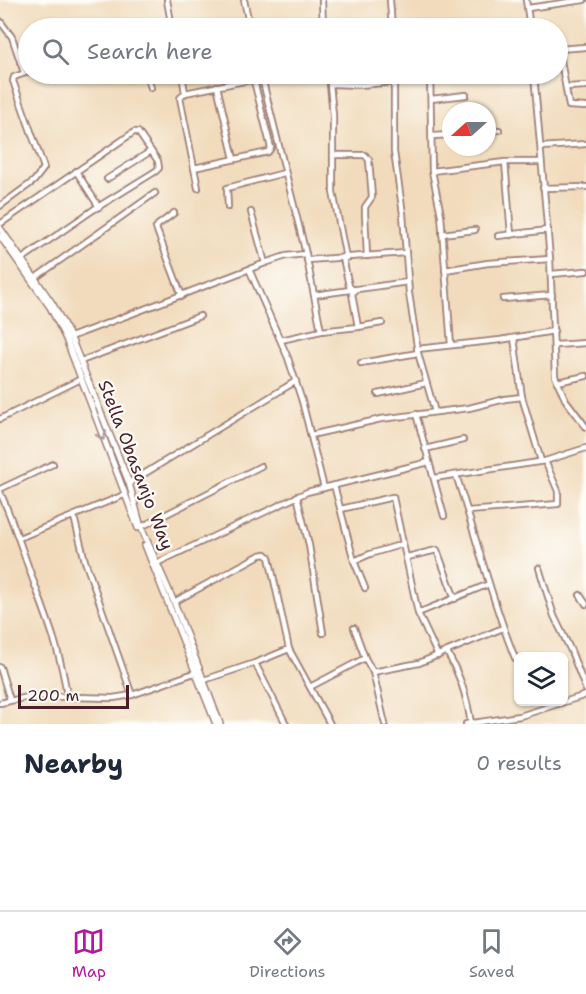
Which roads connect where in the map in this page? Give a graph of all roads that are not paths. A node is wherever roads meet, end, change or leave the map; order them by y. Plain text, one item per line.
1 (167, 0) edge
2 (244, 0) edge
3 (322, 0) edge
4 (390, 0) edge
5 (526, 0) edge
6 (584, 0) edge
7 (528, 8) junction
8 (170, 18) edge
9 (248, 18) edge
10 (323, 18) edge
11 (391, 18) edge
12 (529, 18) edge
13 (0, 21) edge
14 (586, 47) edge
15 (568, 48) edge
16 (18, 52) edge
17 (18, 76) edge
18 (150, 84) edge
19 (184, 84) edge
20 (228, 84) edge
21 (255, 84) edge
22 (263, 84) edge
23 (332, 84) joint
24 (371, 84) edge
25 (394, 84) edge
26 (430, 84) edge
27 (535, 84) edge
28 (565, 84) edge
29 (217, 86) junction
30 (586, 86) edge
31 (566, 87) junction
32 (151, 88) dead end
33 (185, 93) junction
34 (466, 95) dead end
35 (431, 99) junction
36 (586, 107) edge
37 (496, 130) edge
38 (499, 130) dead end
39 (442, 135) edge
40 (432, 136) junction
41 (586, 144) edge
42 (541, 147) junction
43 (151, 151) junction
44 (333, 156) junction
45 (234, 159) junction
46 (505, 162) junction
47 (541, 162) junction
48 (194, 168) junction
49 (76, 171) junction
50 (432, 171) junction
51 (284, 173) junction
52 (106, 179) dead end
53 (586, 187) edge
54 (198, 188) dead end
55 (543, 188) junction
56 (155, 193) dead end
57 (0, 206) edge
58 (99, 207) junction
59 (228, 207) dead end
60 (251, 212) dead end
61 (174, 213) dead end
62 (0, 226) edge
63 (475, 230) dead end
64 (548, 230) junction
65 (442, 234) junction
66 (511, 235) junction
67 (0, 236) edge
68 (498, 236) dead end
69 (406, 253) junction
70 (367, 256) junction
71 (306, 257) junction
72 (345, 258) junction
73 (22, 259) junction
74 (550, 259) junction
75 (265, 263) junction
76 (249, 268) junction
77 (445, 270) junction
78 (586, 271) edge
79 (551, 274) junction
80 (35, 278) junction
81 (408, 282) junction
82 (354, 291) junction
83 (314, 295) junction
84 (552, 295) junction
85 (182, 296) junction
86 (504, 299) dead end
87 (200, 316) dead end
88 (382, 323) dead end
89 (358, 327) junction
90 (554, 330) junction
91 (321, 331) junction
92 (68, 338) junction
93 (514, 338) junction
94 (281, 340) junction
95 (586, 343) edge
96 (451, 345) junction
97 (555, 345) junction
98 (418, 351) junction
99 (81, 361) junction
100 (361, 363) dead end
101 (586, 376) edge
102 (81, 379) junction
103 (296, 381) junction
104 (557, 382) junction
105 (426, 383) junction
106 (378, 394) dead end
107 (522, 397) junction
108 (435, 412) junction
109 (416, 414) junction
110 (586, 416) edge
111 (579, 418) junction
112 (0, 419) edge
113 (586, 427) edge
114 (311, 435) junction
115 (463, 440) dead end
116 (586, 448) edge
117 (425, 449) junction
118 (543, 461) junction
119 (429, 462) junction
120 (53, 464) dead end
121 (261, 466) dead end
122 (456, 475) junction
123 (434, 478) junction
124 (129, 483) junction
125 (334, 485) junction
126 (324, 488) junction
127 (0, 490) edge
128 (124, 495) junction
129 (297, 496) junction
130 (341, 509) junction
131 (468, 511) junction
132 (444, 516) dead end
133 (74, 517) junction
134 (141, 527) junction
135 (19, 538) junction
136 (404, 544) junction
137 (407, 557) junction
138 (354, 561) junction
139 (157, 563) junction
140 (539, 568) dead end
141 (159, 574) junction
142 (489, 584) junction
143 (365, 588) dead end
144 (580, 595) dead end
145 (455, 599) junction
146 (174, 602) junction
147 (586, 604) edge
148 (418, 613) junction
149 (354, 628) dead end
150 (503, 628) junction
151 (323, 633) dead end
152 (289, 649) junction
153 (447, 652) junction
154 (438, 656) junction
155 (514, 656) edge
156 (365, 658) junction
157 (255, 663) junction
158 (0, 667) edge
159 (199, 671) junction
160 (373, 672) junction
161 (204, 680) junction
162 (310, 687) junction
163 (586, 690) edge
164 (132, 695) junction
165 (586, 695) edge
166 (67, 696) junction
167 (10, 700) junction
168 (0, 703) edge
169 (520, 716) junction
170 (503, 721) edge
171 (468, 723) edge
172 (218, 724) edge
173 (286, 724) edge
174 (330, 724) edge
175 (385, 724) edge
176 (523, 724) edge

1 - 8 street
2 - 9 street
3 - 10 street
4 - 11 street
5 - 7 street
6 - 7 street
7 - 12 street
13 - 16 street
14 - 15 street
17 - 57 street
18 - 32 street
19 - 33 street
20 - 29 street
21 - 45 street
22 - 51 street
23 - 24 street
23 - 44 street
25 - 69 street
26 - 35 street
27 - 42 street
28 - 31 street
29 - 33 street
29 - 45 street
30 - 31 street
31 - 36 street
33 - 48 street
34 - 35 street
35 - 40 street
37 - 38 street
39 - 40 street
40 - 50 street
41 - 42 street
42 - 47 street
43 - 49 street
43 - 52 street
43 - 58 street
44 - 70 street
44 - 72 street
45 - 48 street
46 - 47 street
46 - 50 street
46 - 66 street
47 - 55 street
48 - 54 street
49 - 58 street
49 - 62 street
50 - 65 street
51 - 59 street
51 - 71 street
53 - 55 street
55 - 64 street
56 - 80 street
58 - 73 street
60 - 75 street
61 - 85 street
62 - 73 street, Stella Obasanjo Way
63 - 65 street
64 - 66 street
64 - 74 street
65 - 77 street
66 - 68 street
67 - 92 street
69 - 70 street
69 - 81 street
70 - 72 street
71 - 72 street
71 - 75 street
71 - 83 street
72 - 82 street
73 - 80 street, Stella Obasanjo Way
74 - 77 street
74 - 79 street
75 - 76 street
76 - 85 street
76 - 94 street
77 - 96 street
78 - 79 street
79 - 84 street
80 - 92 street, Stella Obasanjo Way
81 - 82 street
81 - 98 street
82 - 83 street
82 - 89 street
83 - 91 street
84 - 86 street
84 - 90 street
85 - 92 street
87 - 99 street
88 - 89 street
89 - 91 street
90 - 93 street
90 - 97 street
91 - 94 street
92 - 99 street, Stella Obasanjo Way
92 - 102 street
93 - 96 street
93 - 107 street
94 - 103 street
95 - 97 street
96 - 98 street
97 - 104 street
98 - 100 street
98 - 105 street
99 - 124 street, Stella Obasanjo Way
101 - 104 street
102 - 112 street
102 -> 128 street
103 - 114 street
103 - 124 street
104 - 111 street
105 - 106 street
105 - 108 street
107 - 108 street
107 - 118 street
108 - 109 street
109 - 114 street
109 - 117 street
110 - 111 street
111 - 113 street
114 - 126 street
115 - 117 street
116 - 118 street
117 - 119 street
118 - 122 street
118 - 131 street
119 - 123 street
119 - 125 street
120 - 127 street
121 - 134 street
122 - 123 street
122 - 131 street
123 - 132 street
124 - 134 street, Stella Obasanjo Way
125 - 126 street
125 - 130 street
126 - 129 street
127 - 135 street
128 - 133 street
128 - 141 street
129 - 139 street
129 - 151 street
130 - 136 street
130 - 138 street
131 - 142 street
133 - 135 street
133 - 164 street
134 - 139 street, Stella Obasanjo Way
135 - 166 street
136 - 137 street
136 - 138 street
137 - 145 street
137 - 148 street
138 - 143 street
139 - 141 street, Stella Obasanjo Way
140 - 163 street
141 - 146 street, Stella Obasanjo Way
141 - 159 street
142 - 145 street
142 - 150 street
144 - 147 street
145 - 148 street
146 - 152 street
146 - 159 street, Stella Obasanjo Way
148 - 154 street
149 - 156 street
150 - 153 street
150 - 155 street
152 - 157 street
152 - 162 street
153 - 154 street
153 - 171 street
154 - 160 street
156 - 160 street
156 - 162 street
157 - 161 street
157 - 173 street
158 - 167 street
159 - 161 street, Stella Obasanjo Way
159 - 164 street
159 - 172 street
160 - 175 street
161 - 172 street, Stella Obasanjo Way
162 - 174 street
164 - 166 street
165 - 169 street
166 - 167 street
167 - 168 street
169 - 170 street
169 - 176 street
170 - 171 street

